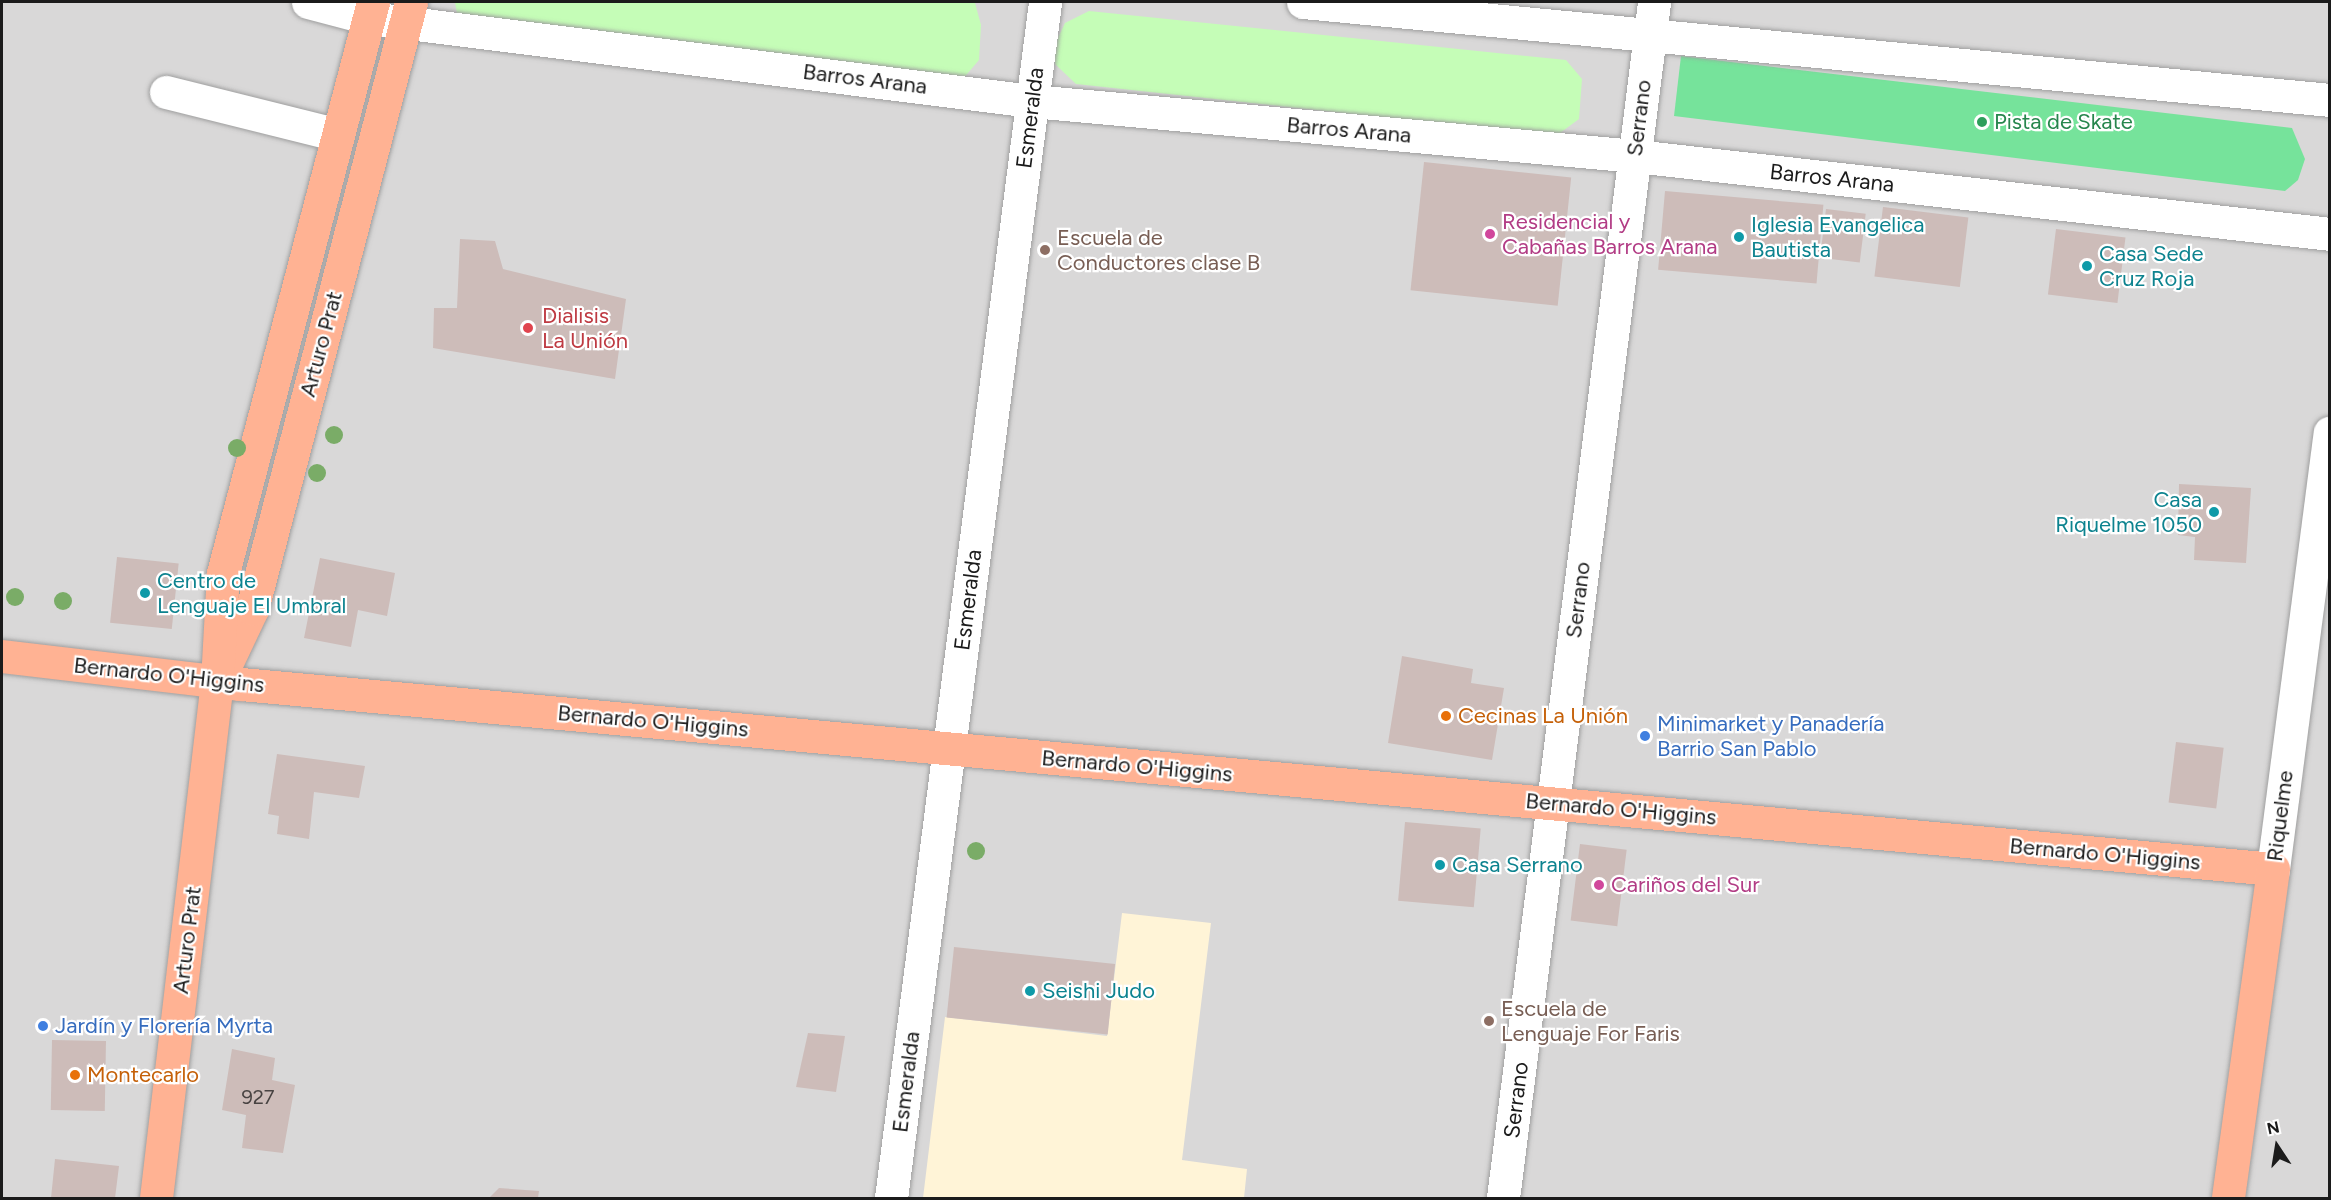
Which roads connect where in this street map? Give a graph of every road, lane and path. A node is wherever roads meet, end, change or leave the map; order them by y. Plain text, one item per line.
1 (308, 2) edge
2 (1045, 2) edge
3 (1303, 2) edge
4 (1654, 2) edge
5 (371, 10) edge
6 (409, 10) edge
7 (1650, 35) junction
8 (166, 92) dead end
9 (2330, 100) edge
10 (1032, 101) junction
11 (338, 135) junction
12 (1635, 156) junction
13 (2330, 234) edge
14 (2330, 433) edge
15 (2, 656) edge
16 (217, 681) junction
17 (949, 748) junction
18 (1553, 803) junction
19 (2273, 869) junction
20 (156, 1198) edge
21 (891, 1198) edge
22 (1503, 1198) edge
23 (2228, 1198) edge

1 - 5 street, Barros Arana
2 - 10 street, Esmeralda
3 - 7 street
4 - 7 street, Serrano
5 - 6 street, Barros Arana
5 - 11 main road, Arturo Prat
6 - 10 street, Barros Arana
6 - 16 main road, Arturo Prat
7 - 9 street
7 - 12 street, Serrano
8 - 11 street
10 - 12 street, Barros Arana
10 - 17 street, Esmeralda
11 - 16 main road, Arturo Prat
12 - 13 street, Barros Arana
12 - 18 street, Serrano
14 - 19 street, Riquelme
15 - 16 main road, Bernardo O'Higgins
16 - 17 main road, Bernardo O'Higgins
16 - 20 main road, Arturo Prat
17 - 18 main road, Bernardo O'Higgins
17 - 21 street, Esmeralda
18 - 19 main road, Bernardo O'Higgins
18 - 22 street, Serrano
19 - 23 main road, Riquelme

